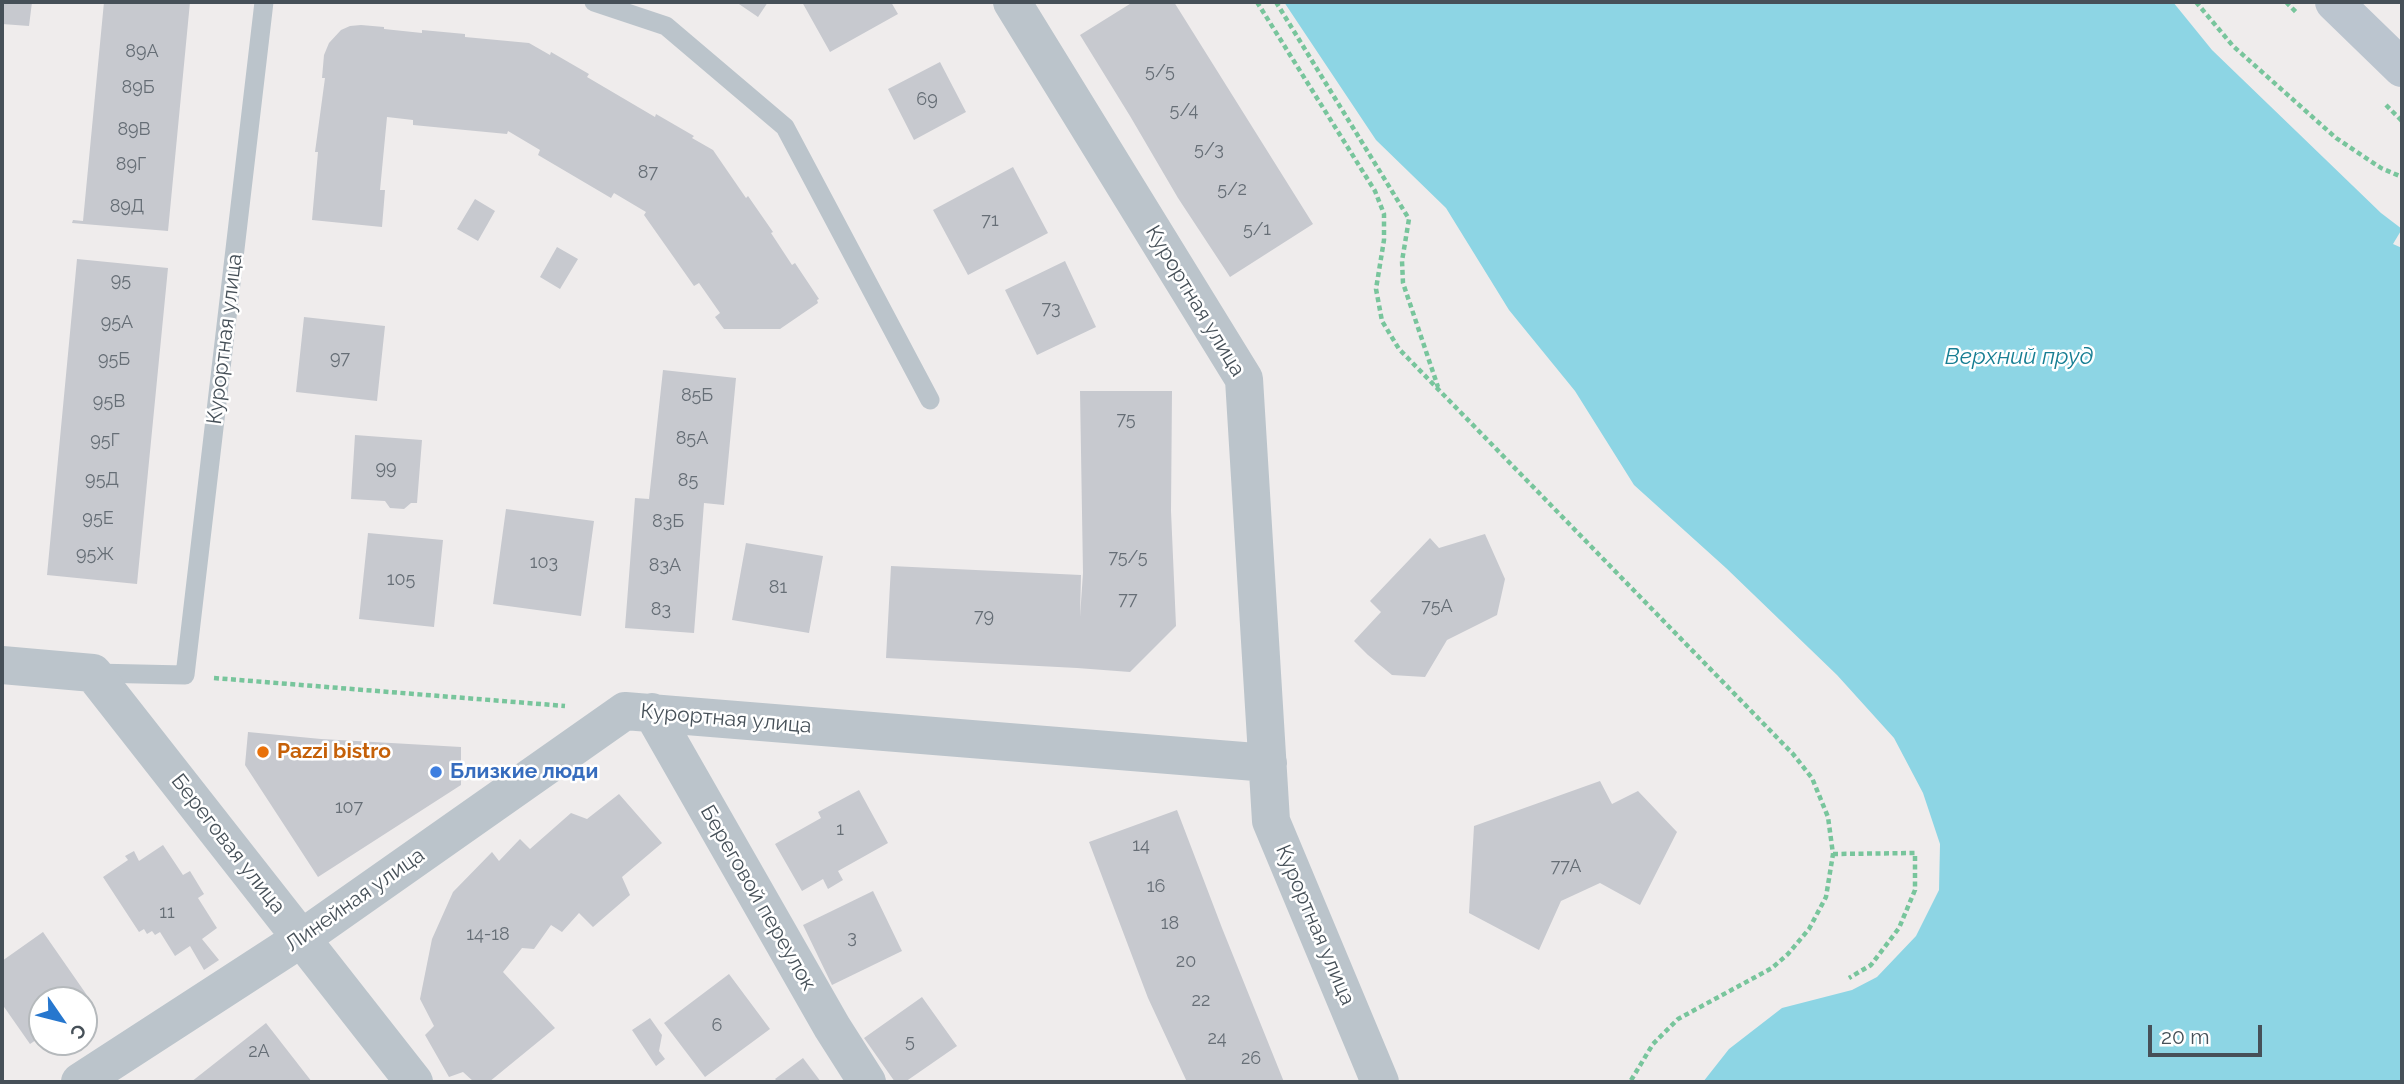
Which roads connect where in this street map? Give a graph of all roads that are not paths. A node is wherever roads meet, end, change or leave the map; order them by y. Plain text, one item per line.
1 (264, 2) edge
2 (594, 2) edge
3 (1012, 2) edge
4 (2334, 2) edge
5 (2402, 68) edge
6 (930, 400) dead end
7 (2, 665) edge
8 (93, 673) junction
9 (639, 712) junction
10 (1268, 763) junction
11 (302, 938) junction
12 (80, 1082) edge
13 (414, 1082) edge
14 (867, 1082) edge
15 (1380, 1082) edge

1 - 8 lane, Курортная улица
2 - 6 lane
3 - 10 street, Курортная улица
4 - 5 main road
7 - 8 street
8 - 11 street, Береговая улица
9 - 10 street, Курортная улица
9 - 11 street, Линейная улица
9 - 14 street, Береговой переулок
10 - 15 street, Курортная улица
11 - 12 street, Линейная улица
11 - 13 street, Береговая улица

